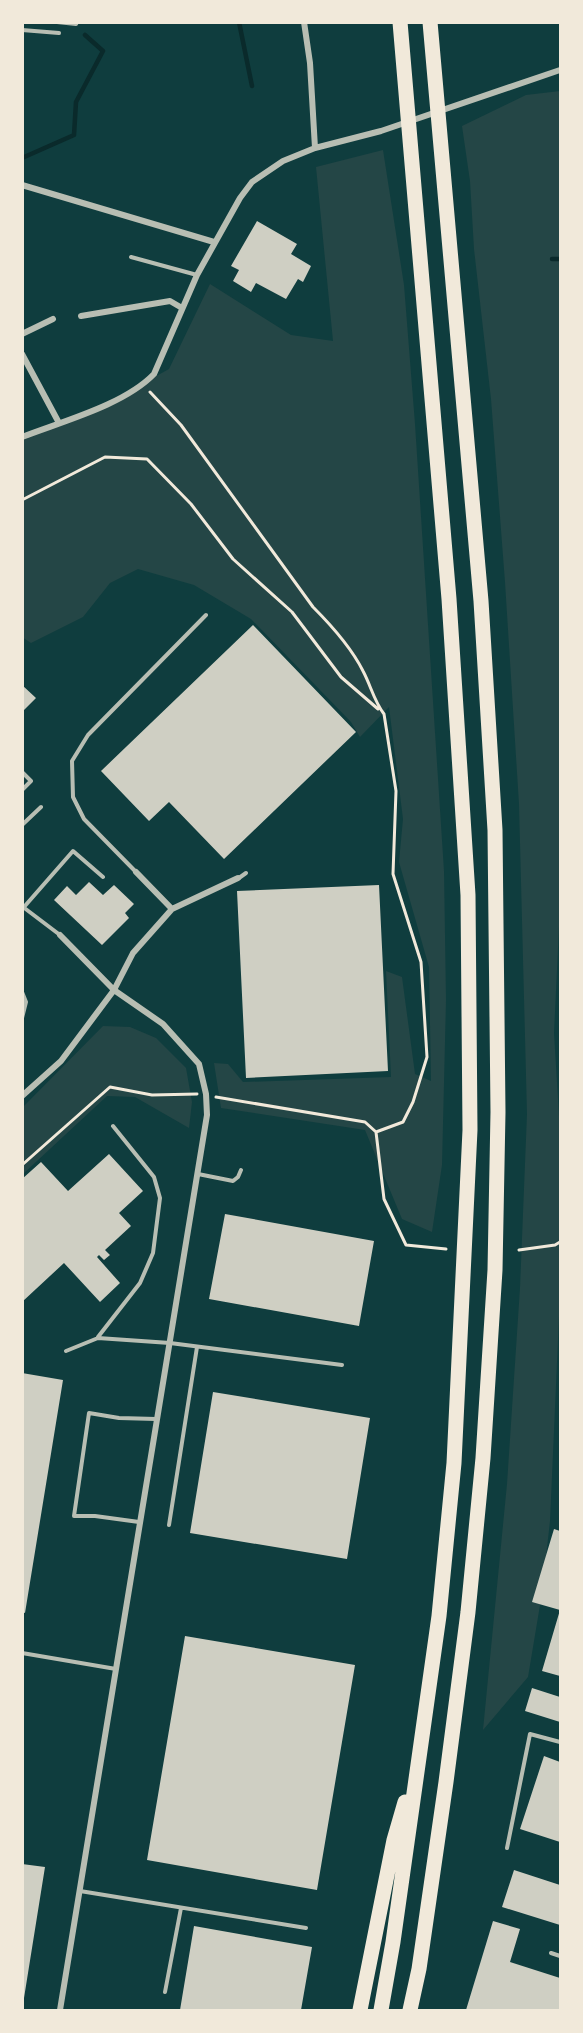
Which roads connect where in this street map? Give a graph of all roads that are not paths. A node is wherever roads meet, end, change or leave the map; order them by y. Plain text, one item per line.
1 (57, 22) edge
2 (77, 22) edge
3 (304, 22) edge
4 (400, 22) edge
5 (430, 22) edge
6 (22, 30) edge
7 (59, 33) dead end
8 (561, 69) edge
9 (315, 148) junction
10 (22, 185) edge
11 (214, 242) junction
12 (131, 257) dead end
13 (197, 275) junction
14 (182, 308) junction
15 (81, 316) dead end
16 (53, 319) dead end
17 (22, 334) edge
18 (22, 354) edge
19 (59, 423) junction
20 (22, 437) edge
21 (206, 615) dead end
22 (22, 772) edge
23 (22, 790) edge
24 (41, 807) dead end
25 (22, 825) edge
26 (136, 872) joint
27 (246, 873) dead end
28 (103, 878) dead end
29 (238, 878) joint
30 (23, 907) edge
31 (172, 909) junction
32 (60, 935) joint
33 (114, 990) junction
34 (22, 993) edge
35 (22, 1018) edge
36 (22, 1096) edge
37 (113, 1126) dead end
38 (242, 1170) dead end
39 (198, 1174) junction
40 (98, 1338) junction
41 (170, 1343) junction
42 (197, 1347) junction
43 (66, 1351) dead end
44 (342, 1365) dead end
45 (157, 1419) junction
46 (140, 1522) junction
47 (169, 1525) dead end
48 (22, 1653) edge
49 (116, 1670) junction
50 (561, 1742) edge
51 (422, 1744) junction
52 (507, 1848) dead end
53 (79, 1891) junction
54 (181, 1908) junction
55 (306, 1928) dead end
56 (551, 1953) dead end
57 (561, 1956) edge
58 (419, 1969) junction
59 (165, 1992) dead end
60 (60, 2010) edge
61 (360, 2010) edge
62 (381, 2010) edge
63 (410, 2010) edge
64 (417, 2010) edge

1 - 2 lane
3 - 9 street
4 - 51 highway
5 - 58 highway
6 - 7 lane
8 - 9 street
9 - 11 street
10 - 11 street
11 - 13 street
12 - 13 lane
13 - 14 street
14 - 15 street
14 - 19 street
16 - 17 street
18 - 19 street
19 - 20 street
21 - 26 lane
22 - 23 lane
24 - 25 lane
26 - 31 street
27 - 29 lane
28 - 30 lane
29 - 31 street
30 - 32 lane
31 - 33 street
32 - 33 street
33 - 36 street
33 - 39 street
34 - 35 lane
37 - 40 lane
38 - 39 lane
39 - 41 street
40 - 41 lane
40 - 43 lane
41 - 42 lane
41 - 45 street
42 - 44 lane
42 - 47 lane
45 - 46 street
45 - 46 lane
46 - 49 street
48 - 49 lane
49 - 53 street
50 - 52 lane
51 - 61 highway
51 - 62 highway
53 - 54 lane
53 - 60 street
54 - 55 lane
54 - 59 lane
56 - 57 lane
58 - 63 highway
58 - 64 highway

